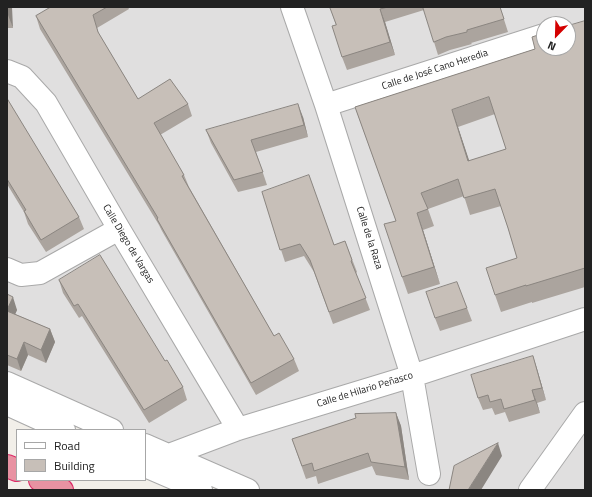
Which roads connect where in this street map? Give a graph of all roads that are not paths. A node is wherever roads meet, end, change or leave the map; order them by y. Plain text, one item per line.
1 (292, 7) edge
2 (536, 38) edge
3 (7, 71) edge
4 (326, 105) junction
5 (119, 229) junction
6 (7, 269) edge
7 (585, 319) edge
8 (412, 376) junction
9 (7, 383) edge
10 (7, 404) edge
11 (585, 413) edge
12 (62, 429) edge
13 (110, 429) edge
14 (238, 429) junction
15 (146, 444) edge
16 (169, 455) junction
17 (146, 465) edge
18 (146, 465) edge
19 (429, 474) dead end
20 (42, 481) edge
21 (62, 490) edge
22 (201, 490) edge
23 (248, 490) edge
24 (530, 490) edge

1 - 4 street, Calle de la Raza
2 - 4 street, Calle de José Cano Heredia
3 - 5 street, Calle Diego de Vargas
4 - 8 street, Calle de la Raza
5 - 6 street
5 - 14 street, Calle Diego de Vargas
7 - 8 street, Calle de Hilario Peñasco
8 - 14 street, Calle de Hilario Peñasco
8 - 19 street, Calle de la Raza
9 - 13 street
10 - 12 street
11 - 24 street
14 - 16 street, Calle de Hilario Peñasco
15 - 16 street
16 - 17 street, Calle de Hilario Peñasco
16 - 23 street
18 - 22 street
20 - 21 highway

